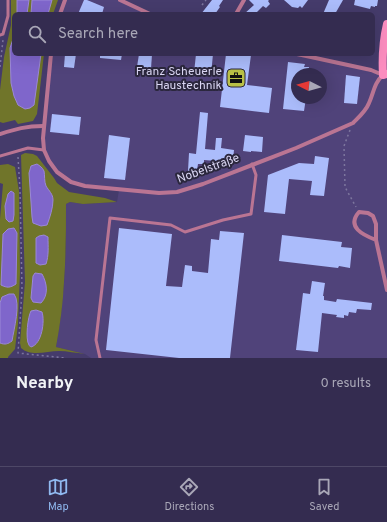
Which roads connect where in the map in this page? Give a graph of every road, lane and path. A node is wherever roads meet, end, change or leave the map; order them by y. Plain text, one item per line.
1 (8, 0) edge
2 (65, 0) edge
3 (120, 0) edge
4 (206, 0) edge
5 (244, 0) edge
6 (202, 5) dead end
7 (61, 12) edge
8 (146, 12) edge
9 (237, 12) edge
10 (387, 24) edge
11 (2, 35) edge
12 (51, 56) edge
13 (306, 56) edge
14 (0, 67) edge
15 (385, 74) edge
16 (353, 123) junction
17 (43, 126) junction
18 (0, 134) edge
19 (44, 150) junction
20 (18, 151) junction
21 (0, 156) edge
22 (252, 164) junction
23 (359, 212) junction
24 (376, 240) junction
25 (387, 290) edge
26 (18, 353) junction
27 (17, 358) edge
28 (65, 358) edge
29 (100, 358) edge

1 - 11 lane
2 - 7 street
3 - 8 street
4 - 6 path
5 - 9 street
10 - 15 street
11 - 14 path
12 - 17 street, Nobelstraße
13 - 15 street
15 - 16 street, Nobelstraße
16 - 22 street, Nobelstraße
16 - 23 path
17 - 18 street
17 - 19 street, Nobelstraße
19 - 20 lane
19 - 22 street, Nobelstraße
20 - 21 lane
20 - 26 path
22 - 29 lane
23 - 24 street
23 - 24 street
24 - 25 street
26 - 27 path
26 - 28 path

